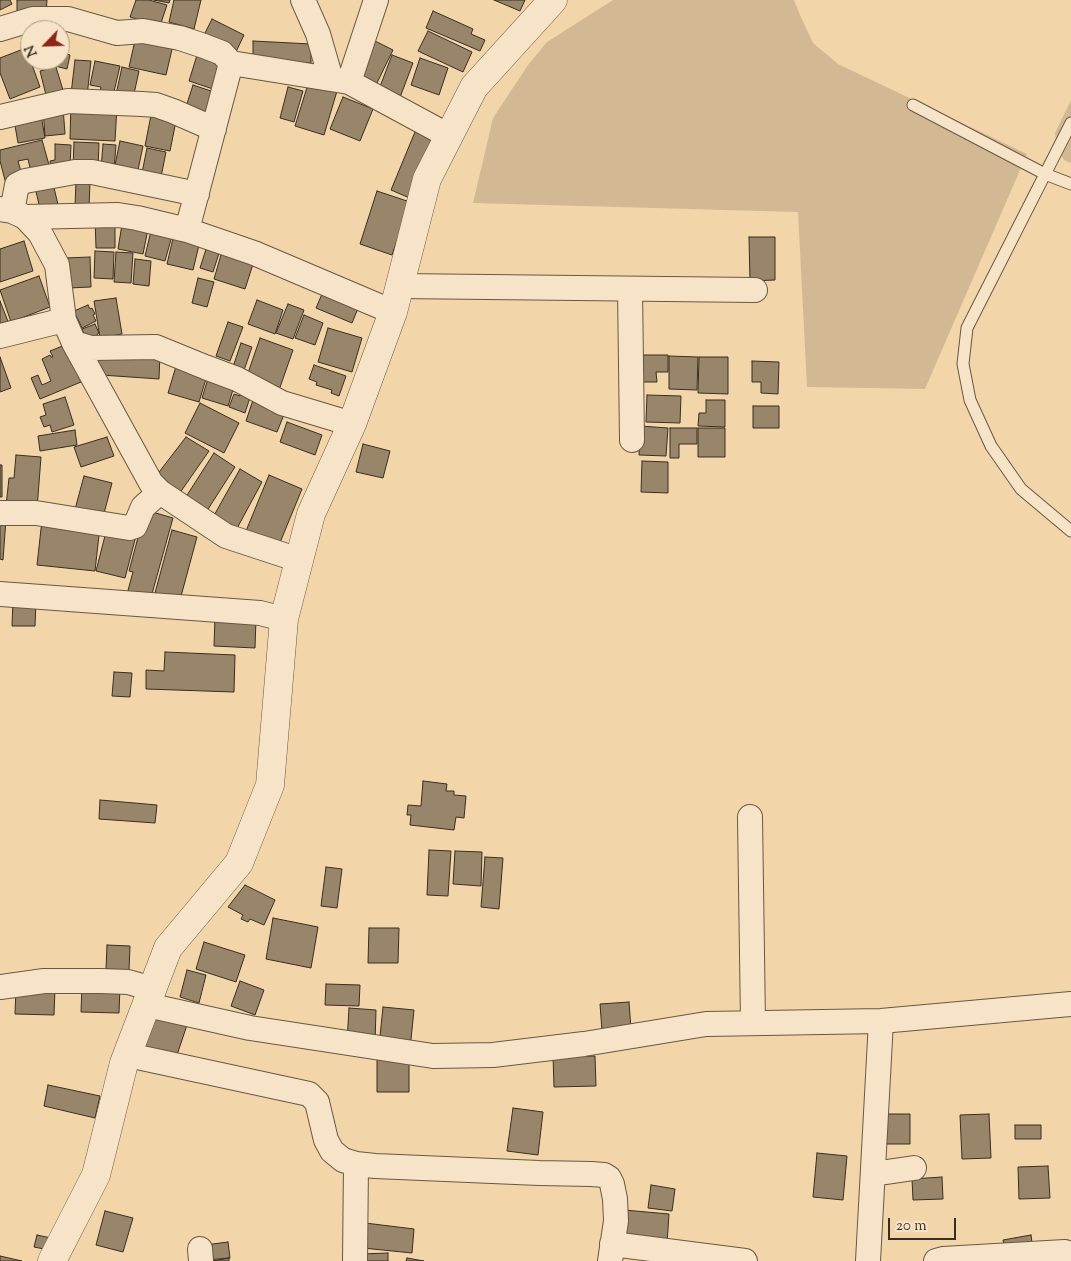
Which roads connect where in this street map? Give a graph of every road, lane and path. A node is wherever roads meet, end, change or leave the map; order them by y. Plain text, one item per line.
1 (303, 0) edge
2 (376, 0) edge
3 (553, 0) edge
4 (0, 29) edge
5 (231, 63) junction
6 (340, 81) junction
7 (913, 106) dead end
8 (0, 117) edge
9 (1071, 122) edge
10 (214, 129) junction
11 (449, 136) junction
12 (1045, 174) junction
13 (1071, 184) edge
14 (197, 194) junction
15 (12, 212) edge
16 (187, 230) junction
17 (630, 289) junction
18 (755, 290) dead end
19 (396, 299) junction
20 (64, 320) junction
21 (0, 336) edge
22 (74, 344) junction
23 (352, 424) junction
24 (632, 440) dead end
25 (160, 492) junction
26 (0, 513) edge
27 (1071, 531) edge
28 (300, 560) junction
29 (0, 594) edge
30 (284, 619) junction
31 (750, 818) dead end
32 (0, 987) edge
33 (150, 997) junction
34 (1071, 1004) edge
35 (881, 1021) junction
36 (753, 1023) junction
37 (128, 1055) junction
38 (356, 1164) junction
39 (914, 1168) dead end
40 (873, 1174) junction
41 (1064, 1252) dead end
42 (611, 1253) edge
43 (52, 1261) edge
44 (355, 1261) edge
45 (745, 1261) edge
46 (868, 1261) edge
47 (936, 1261) edge

1 - 6 street
2 - 6 street
3 - 11 street
4 - 5 street
5 - 6 street
5 - 10 street
6 - 11 street
7 - 12 lane
8 - 10 street
9 - 12 lane
10 - 14 street
11 - 19 street
12 - 13 lane
12 - 27 lane
14 - 15 street
14 - 16 street
15 - 16 street
15 - 20 street
16 - 19 street
17 - 18 street
17 - 19 street
17 - 24 street
19 - 23 street
20 - 21 street
20 - 22 street
22 - 23 street
22 - 25 street
23 - 28 street
25 - 26 street
25 - 28 street
28 - 30 street
29 - 30 street
30 - 33 street
31 - 36 street
32 - 33 street
33 - 36 street
33 - 37 street
34 - 35 street
35 - 36 street
35 - 40 street
37 - 38 street
37 - 43 street
38 - 42 street
38 - 44 street
39 - 40 street
40 - 46 street
41 - 47 street
42 - 45 street

